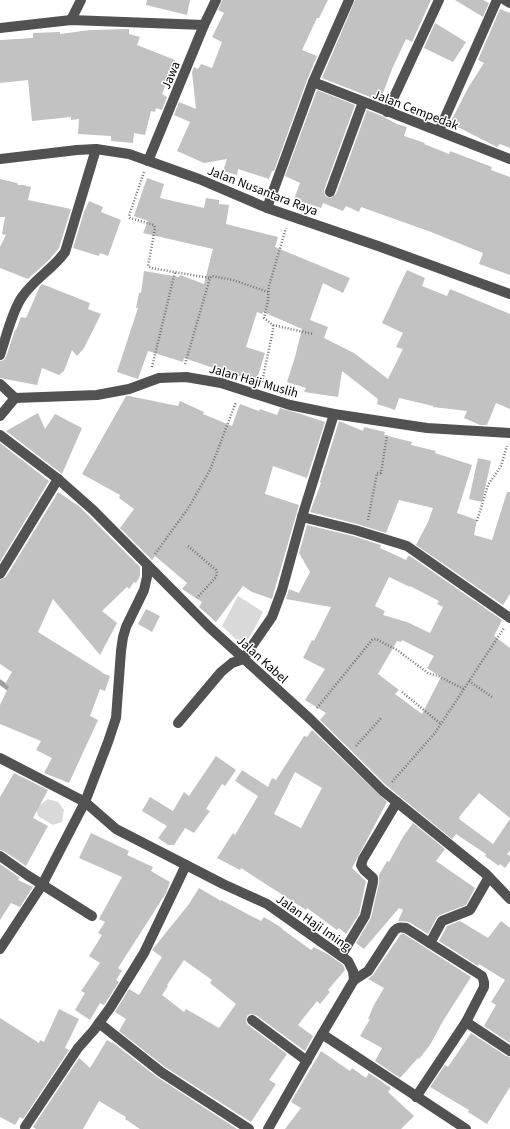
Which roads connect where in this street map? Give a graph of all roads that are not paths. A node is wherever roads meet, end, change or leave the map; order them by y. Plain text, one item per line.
1 (81, 0) edge
2 (216, 0) edge
3 (349, 0) edge
4 (439, 0) edge
5 (497, 0) edge
6 (505, 0) edge
7 (510, 2) edge
8 (71, 20) junction
9 (204, 25) junction
10 (0, 28) edge
11 (313, 82) junction
12 (363, 102) junction
13 (387, 112) junction
14 (439, 131) junction
15 (96, 149) junction
16 (0, 159) edge
17 (510, 159) edge
18 (148, 161) junction
19 (330, 192) dead end
20 (267, 208) junction
21 (510, 294) edge
22 (0, 355) edge
23 (0, 384) edge
24 (15, 398) junction
25 (334, 414) junction
26 (0, 416) edge
27 (510, 433) edge
28 (0, 435) edge
29 (58, 479) junction
30 (302, 517) junction
31 (147, 565) junction
32 (0, 574) edge
33 (508, 621) edge
34 (243, 659) junction
35 (178, 723) dead end
36 (0, 758) edge
37 (85, 802) junction
38 (397, 802) junction
39 (0, 856) edge
40 (186, 865) junction
41 (489, 877) junction
42 (42, 885) junction
43 (510, 899) edge
44 (92, 916) dead end
45 (430, 943) junction
46 (0, 949) edge
47 (340, 956) junction
48 (354, 980) junction
49 (252, 1020) dead end
50 (466, 1022) junction
51 (99, 1023) junction
52 (322, 1034) junction
53 (510, 1051) edge
54 (307, 1061) junction
55 (416, 1097) junction
56 (25, 1127) dead end
57 (249, 1129) edge
58 (268, 1129) edge
59 (466, 1129) edge

1 - 8 street
2 - 9 street, Jawa
3 - 11 street
4 - 13 street
5 - 14 street
6 - 7 street
8 - 9 street
8 - 10 street
9 - 18 street, Jawa
11 - 12 street, Jalan Cempedak
11 - 20 street
12 - 13 street, Jalan Cempedak
12 - 19 street
13 - 14 street, Jalan Cempedak
14 - 17 street, Jalan Cempedak
15 - 16 street, Jalan Nusantara Raya
15 - 18 street, Jalan Nusantara Raya
15 - 22 street
18 - 20 street, Jalan Nusantara Raya
20 - 21 street, Jalan Nusantara Raya
23 - 24 street
24 - 25 street, Jalan Haji Muslih
24 - 26 street
25 - 27 street, Jalan Haji Muslih
25 - 30 street
28 - 29 street, Jalan Kabel
29 - 31 street, Jalan Kabel
29 - 32 street
30 - 33 street
30 - 34 street
31 - 34 street, Jalan Kabel
31 - 37 street
34 - 35 street
34 - 38 street, Jalan Kabel
36 - 37 street, Jalan Haji Iming
37 - 40 street, Jalan Haji Iming
37 - 42 street
38 - 41 street, Jalan Kabel
38 - 47 street
39 - 42 street
40 - 47 street, Jalan Haji Iming
40 - 51 street
41 - 43 street, Jalan Kabel
41 - 45 street
42 - 44 street
42 - 46 street
45 - 48 street
45 - 50 street
47 - 48 street, Jalan Haji Iming
48 - 52 street
49 - 54 street
50 - 53 street
50 - 55 street
51 - 56 street
51 - 57 street
52 - 54 street
52 - 55 street
54 - 58 street
55 - 59 street

